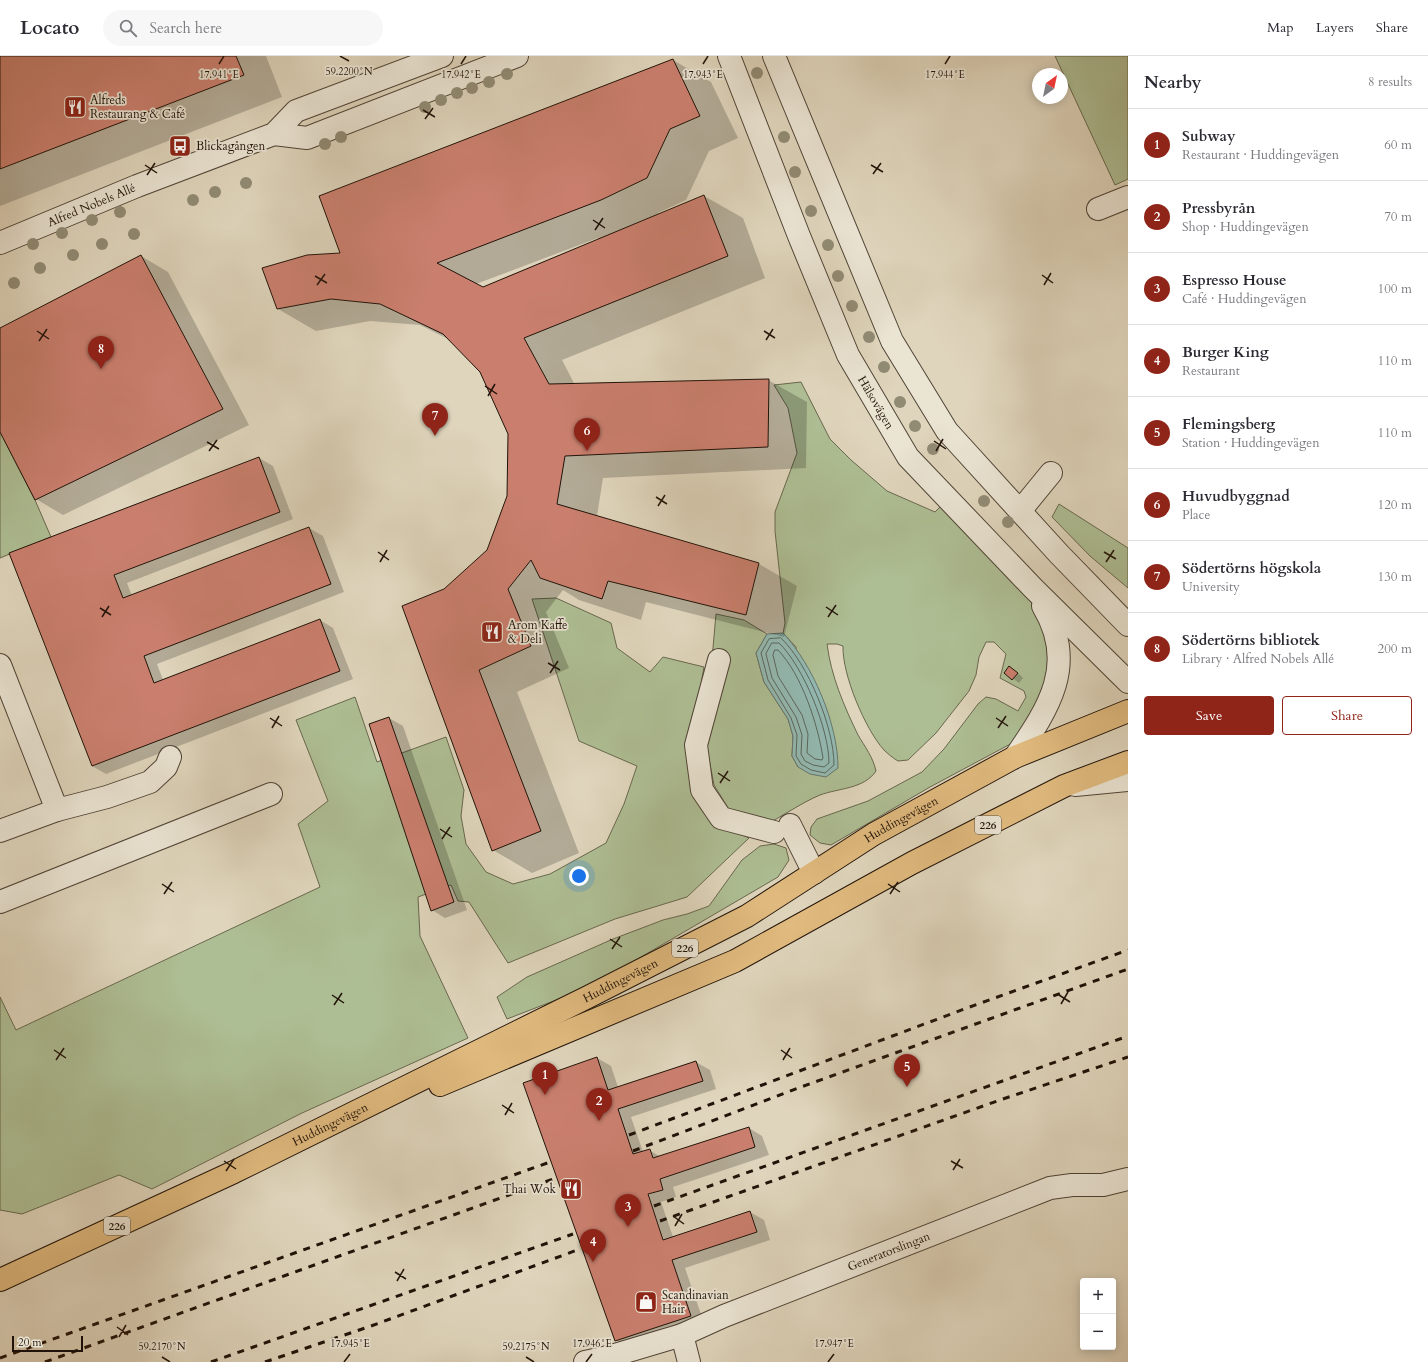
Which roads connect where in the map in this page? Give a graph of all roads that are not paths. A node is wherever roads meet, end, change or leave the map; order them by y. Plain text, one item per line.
1 (442, 56) edge
2 (517, 56) edge
3 (729, 56) edge
4 (774, 56) edge
5 (274, 134) junction
6 (1128, 197) edge
7 (1098, 209) dead end
8 (0, 243) edge
9 (1050, 473) dead end
10 (1020, 511) junction
11 (1033, 588) junction
12 (1103, 599) junction
13 (1128, 608) edge
14 (1128, 625) edge
15 (719, 660) dead end
16 (0, 665) edge
17 (1128, 682) edge
18 (1128, 711) edge
19 (1015, 757) junction
20 (170, 758) dead end
21 (1128, 762) edge
22 (1128, 780) edge
23 (1064, 786) junction
24 (271, 794) dead end
25 (57, 810) junction
26 (0, 831) edge
27 (814, 873) junction
28 (0, 902) edge
29 (234, 1172) junction
30 (1128, 1179) edge
31 (0, 1280) edge
32 (682, 1335) junction
33 (636, 1355) edge
34 (585, 1362) edge
35 (689, 1362) edge

1 - 5 street, Alfred Nobels Allé
2 - 5 street, Alfred Nobels Allé
3 - 11 street, Hälsovägen
4 - 10 street
5 - 8 street, Alfred Nobels Allé
6 - 7 street
9 - 10 street
10 - 12 street
11 - 17 street, Hälsovägen
11 - 19 street
12 - 13 street
12 - 14 street
15 - 27 street
16 - 25 street
18 - 19 main road, Huddingevägen / 226
19 - 27 main road, Huddingevägen / 226
20 - 25 street
21 - 23 main road, Huddingevägen / 226
22 - 23 street
23 - 29 main road, Huddingevägen / 226
24 - 28 street
25 - 26 street
27 - 29 main road, Huddingevägen / 226
29 - 31 main road, Huddingevägen / 226
30 - 32 street, Generatorslingan
32 - 33 street, Generatorslingan
32 - 35 street
33 - 34 street, Generatorslingan

